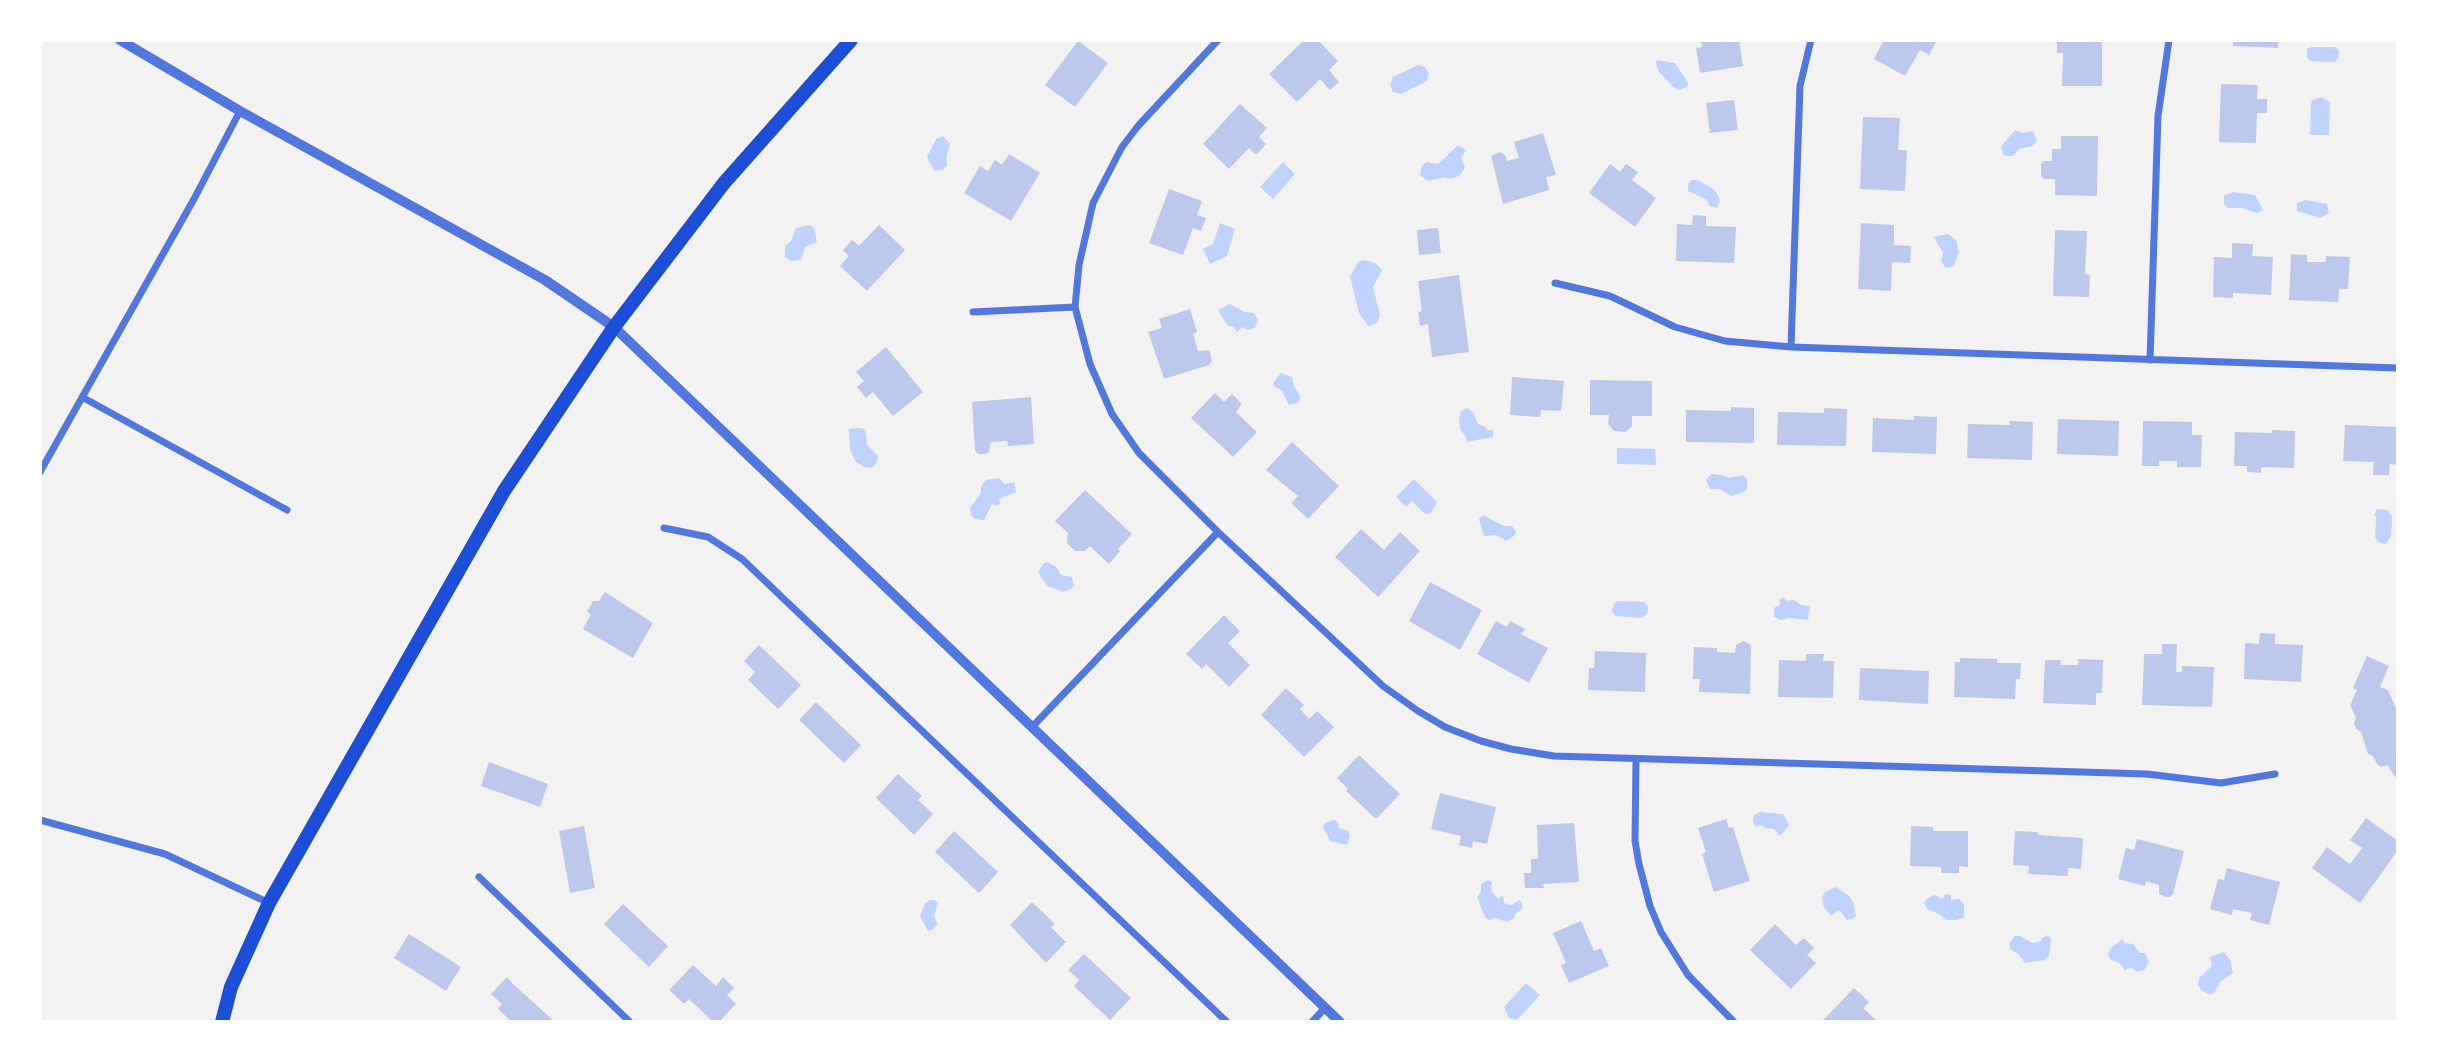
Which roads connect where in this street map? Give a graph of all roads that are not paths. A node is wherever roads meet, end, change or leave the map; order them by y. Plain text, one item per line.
1 (120, 40) edge
2 (852, 40) edge
3 (1218, 40) edge
4 (1811, 40) edge
5 (2169, 40) edge
6 (240, 111) junction
7 (1555, 283) dead end
8 (1075, 307) junction
9 (973, 312) dead end
10 (614, 327) junction
11 (1791, 347) junction
12 (2150, 359) junction
13 (2398, 368) edge
14 (82, 397) junction
15 (40, 472) edge
16 (288, 510) dead end
17 (664, 528) dead end
18 (1218, 532) junction
19 (1033, 726) junction
20 (1636, 760) junction
21 (2275, 774) dead end
22 (40, 820) edge
23 (480, 877) dead end
24 (269, 903) junction
25 (1325, 1008) junction
26 (222, 1022) edge
27 (630, 1022) edge
28 (1227, 1022) edge
29 (1312, 1022) edge
30 (1340, 1022) edge
31 (1734, 1022) edge

1 - 6 street
2 - 10 main road
3 - 8 street
4 - 11 street
5 - 12 street
6 - 10 street
6 - 14 street
7 - 11 street
8 - 9 street
8 - 18 street
10 - 19 street
10 - 24 main road
11 - 12 street
12 - 13 street
14 - 15 street
14 - 16 street
17 - 28 street
18 - 19 street
18 - 20 street
19 - 25 street
20 - 21 street
20 - 31 street
22 - 24 street
23 - 27 street
24 - 26 main road
25 - 29 street
25 - 30 street

